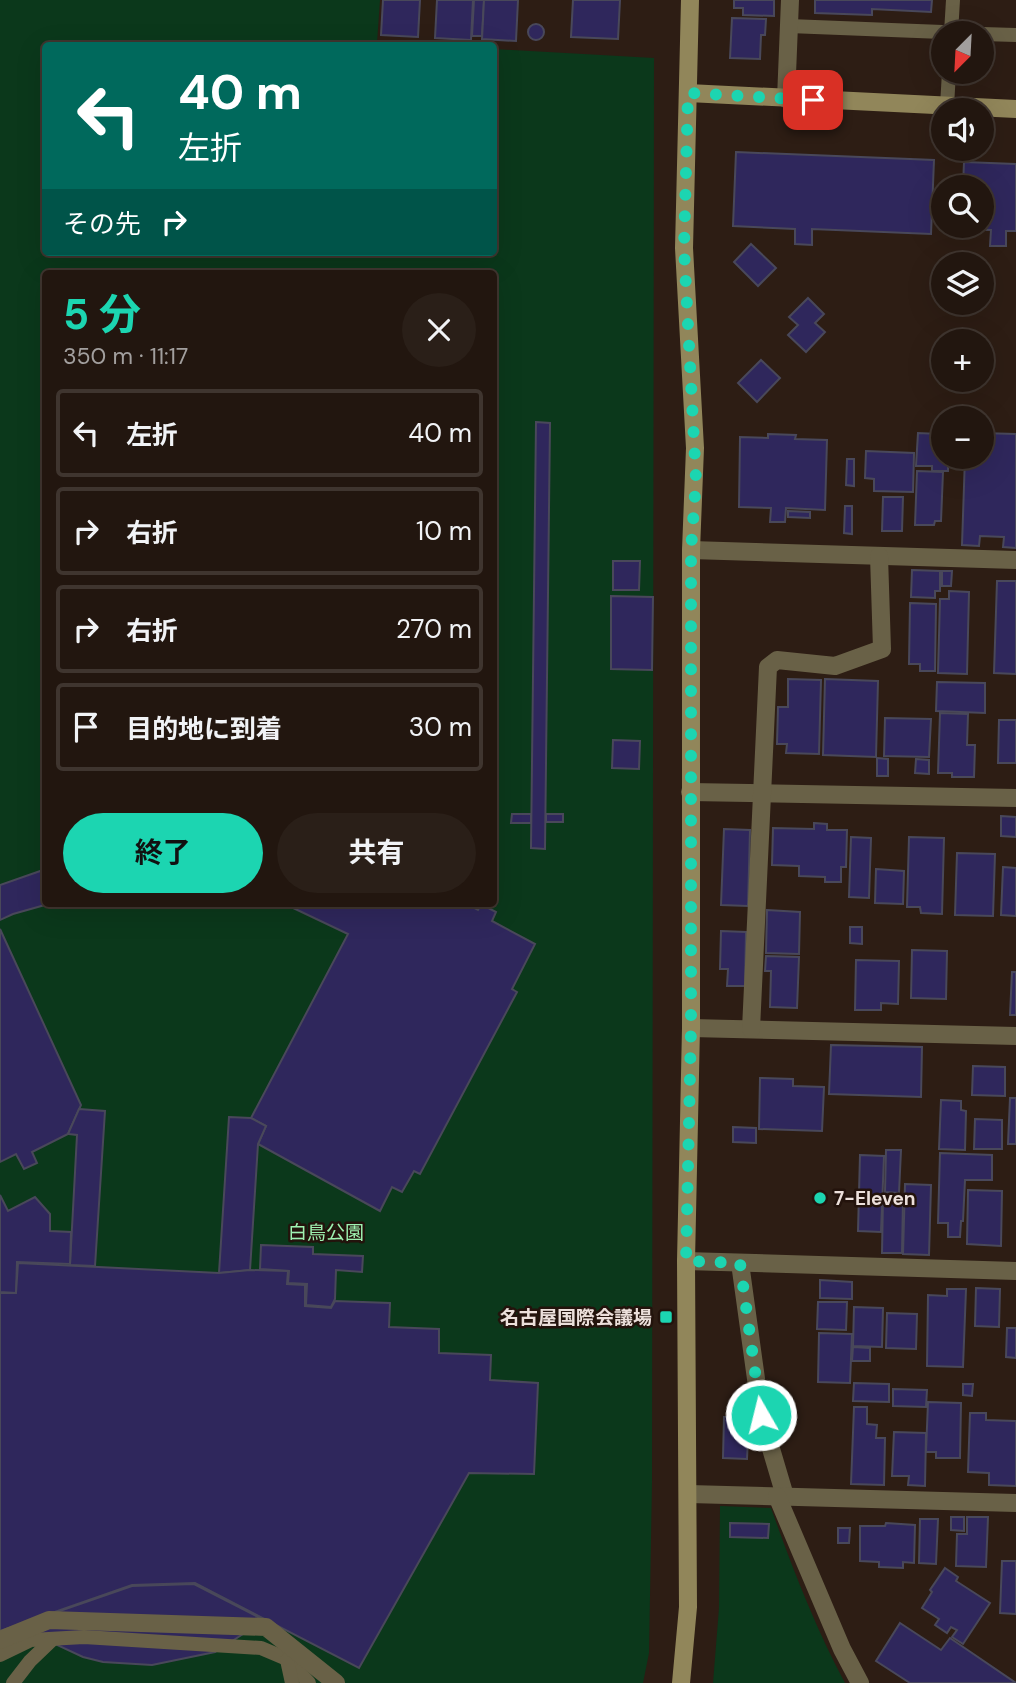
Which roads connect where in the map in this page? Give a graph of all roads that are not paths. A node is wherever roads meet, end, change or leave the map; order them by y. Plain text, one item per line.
1 (690, 0) edge
2 (790, 0) edge
3 (953, 0) edge
4 (952, 21) edge
5 (789, 26) junction
6 (931, 32) edge
7 (994, 34) edge
8 (1016, 35) edge
9 (688, 93) junction
10 (786, 99) junction
11 (931, 105) edge
12 (994, 108) edge
13 (1016, 109) edge
14 (691, 550) junction
15 (879, 556) junction
16 (1016, 560) edge
17 (690, 792) junction
18 (762, 793) junction
19 (1016, 799) edge
20 (691, 1028) junction
21 (751, 1029) junction
22 (1016, 1035) edge
23 (686, 1261) junction
24 (740, 1263) junction
25 (1016, 1271) edge
26 (689, 1494) junction
27 (781, 1496) junction
28 (1016, 1503) edge
29 (53, 1639) junction
30 (0, 1640) edge
31 (0, 1655) edge
32 (287, 1659) junction
33 (13, 1683) edge
34 (292, 1683) edge
35 (309, 1683) edge
36 (336, 1683) edge
37 (681, 1683) edge
38 (860, 1683) edge

1 - 9 street
2 - 5 street
3 - 4 lane
5 - 6 lane
5 - 10 street
7 - 8 lane
9 - 10 street
9 - 14 street
10 - 11 street
12 - 13 street
14 - 15 street
14 - 17 street
15 - 16 street
15 - 18 street
17 - 18 street
17 - 20 street
18 - 19 street
18 - 21 street
20 - 21 street
20 - 23 street
21 - 22 street
23 - 24 street
23 - 26 street
24 - 25 street
24 - 27 street
26 - 27 street
26 - 37 street
27 - 28 street
27 - 38 street
29 - 31 lane
29 - 32 lane
29 - 33 lane
30 - 36 street
32 - 34 lane
32 - 35 lane

